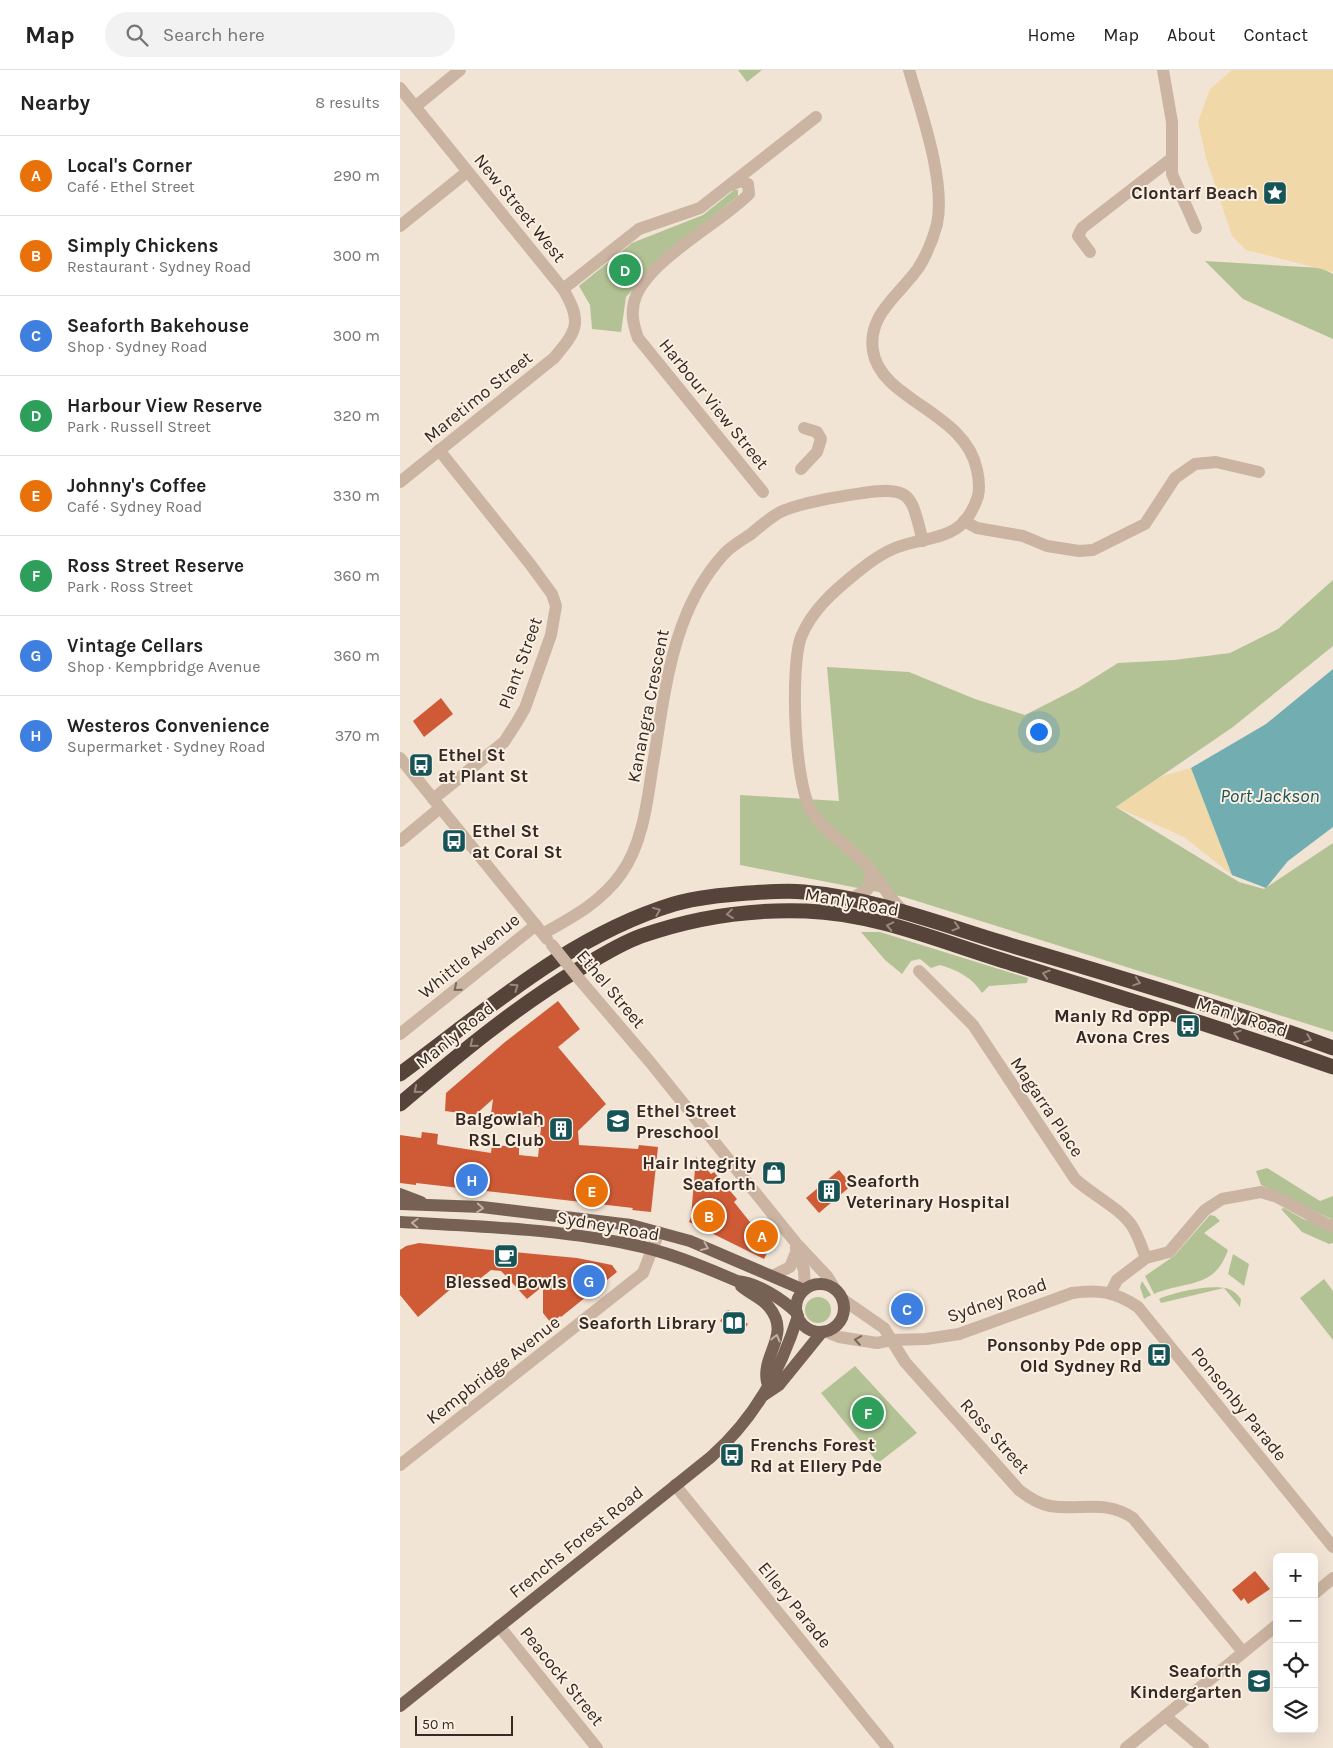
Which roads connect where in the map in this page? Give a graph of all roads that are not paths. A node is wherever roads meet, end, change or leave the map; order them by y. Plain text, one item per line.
1 (460, 70) edge
2 (909, 70) edge
3 (1163, 70) edge
4 (400, 88) edge
5 (416, 106) junction
6 (816, 117) dead end
7 (1171, 159) junction
8 (467, 172) junction
9 (732, 185) junction
10 (400, 226) edge
11 (1196, 228) dead end
12 (1090, 252) dead end
13 (563, 289) junction
14 (554, 358) joint
15 (804, 428) dead end
16 (439, 450) junction
17 (801, 469) dead end
18 (1259, 472) dead end
19 (400, 482) edge
20 (763, 492) dead end
21 (964, 521) junction
22 (923, 541) junction
23 (400, 758) edge
24 (437, 804) junction
25 (400, 841) edge
26 (872, 871) junction
27 (851, 899) junction
28 (906, 913) junction
29 (540, 929) junction
30 (919, 971) dead end
31 (400, 1034) edge
32 (1333, 1048) edge
33 (1333, 1067) edge
34 (400, 1074) edge
35 (400, 1104) edge
36 (400, 1194) edge
37 (400, 1204) edge
38 (431, 1205) junction
39 (400, 1222) edge
40 (1333, 1225) edge
41 (659, 1232) junction
42 (796, 1247) junction
43 (652, 1250) junction
44 (1146, 1258) junction
45 (774, 1276) junction
46 (737, 1281) junction
47 (805, 1290) junction
48 (1111, 1292) junction
49 (839, 1294) junction
50 (797, 1314) junction
51 (823, 1332) junction
52 (892, 1340) junction
53 (766, 1390) junction
54 (400, 1465) edge
55 (675, 1485) junction
56 (1333, 1547) edge
57 (1333, 1578) edge
58 (1318, 1591) edge
59 (499, 1626) junction
60 (1273, 1628) edge
61 (1243, 1652) junction
62 (400, 1706) edge
63 (1164, 1716) junction
64 (597, 1748) edge
65 (888, 1748) edge
66 (1126, 1748) edge
67 (1204, 1748) edge

1 - 5 street
2 - 21 street
3 - 7 street
4 - 5 street, New Street West
5 - 8 street, New Street West
6 - 9 street
7 - 11 street
7 - 12 street
8 - 10 street
8 - 13 street, New Street West
9 - 13 street
9 - 20 street, Harbour View Street
13 - 14 street, New Street West
14 - 16 street, Maretimo Street
15 - 17 street
16 - 19 street, Maretimo Street
16 - 24 street, Plant Street
18 - 21 street
21 - 22 street
22 - 26 street
22 - 29 street, Kanangra Crescent
23 - 24 street, Ethel Street
24 - 25 street, Plant Street
24 - 29 street, Ethel Street
26 - 27 street
26 - 28 street
27 - 28 highway, Manly Road
34 -> 27 highway, Manly Road
28 -> 32 highway, Manly Road
29 -> 31 street, Whittle Avenue
29 - 42 street, Ethel Street, bridge
30 - 44 street, Magarra Place
33 -> 35 highway, Manly Road
36 - 38 main road
37 - 38 main road, Sydney Road
38 -> 41 main road, Sydney Road
43 -> 39 main road, Sydney Road
40 - 44 street
41 - 43 street, Kempbridge Avenue
41 -> 45 main road, Sydney Road
42 - 45 street
42 - 47 street, Ethel Street
42 - 49 street, Ethel Street
43 - 46 main road, Sydney Road
43 - 54 street, Kempbridge Avenue
44 - 48 street
45 - 47 main road, Sydney Road
46 - 50 main road, Sydney Road
53 -> 46 main road
47 - 49 main road
47 - 50 main road
48 - 52 street, Sydney Road
48 - 56 street, Ponsonby Parade
49 - 51 main road
49 - 52 street
50 - 51 main road
50 - 53 main road, Frenchs Forest Road
52 -> 51 street, Sydney Road
51 - 53 main road, Frenchs Forest Road
52 - 61 street, Ross Street
53 - 55 main road, Frenchs Forest Road
55 - 59 main road, Frenchs Forest Road
55 - 65 street, Ellery Parade
57 - 58 street
59 - 62 main road, Frenchs Forest Road
59 - 64 street, Peacock Street
60 - 61 street
61 - 63 street
63 - 66 street
63 - 67 street

